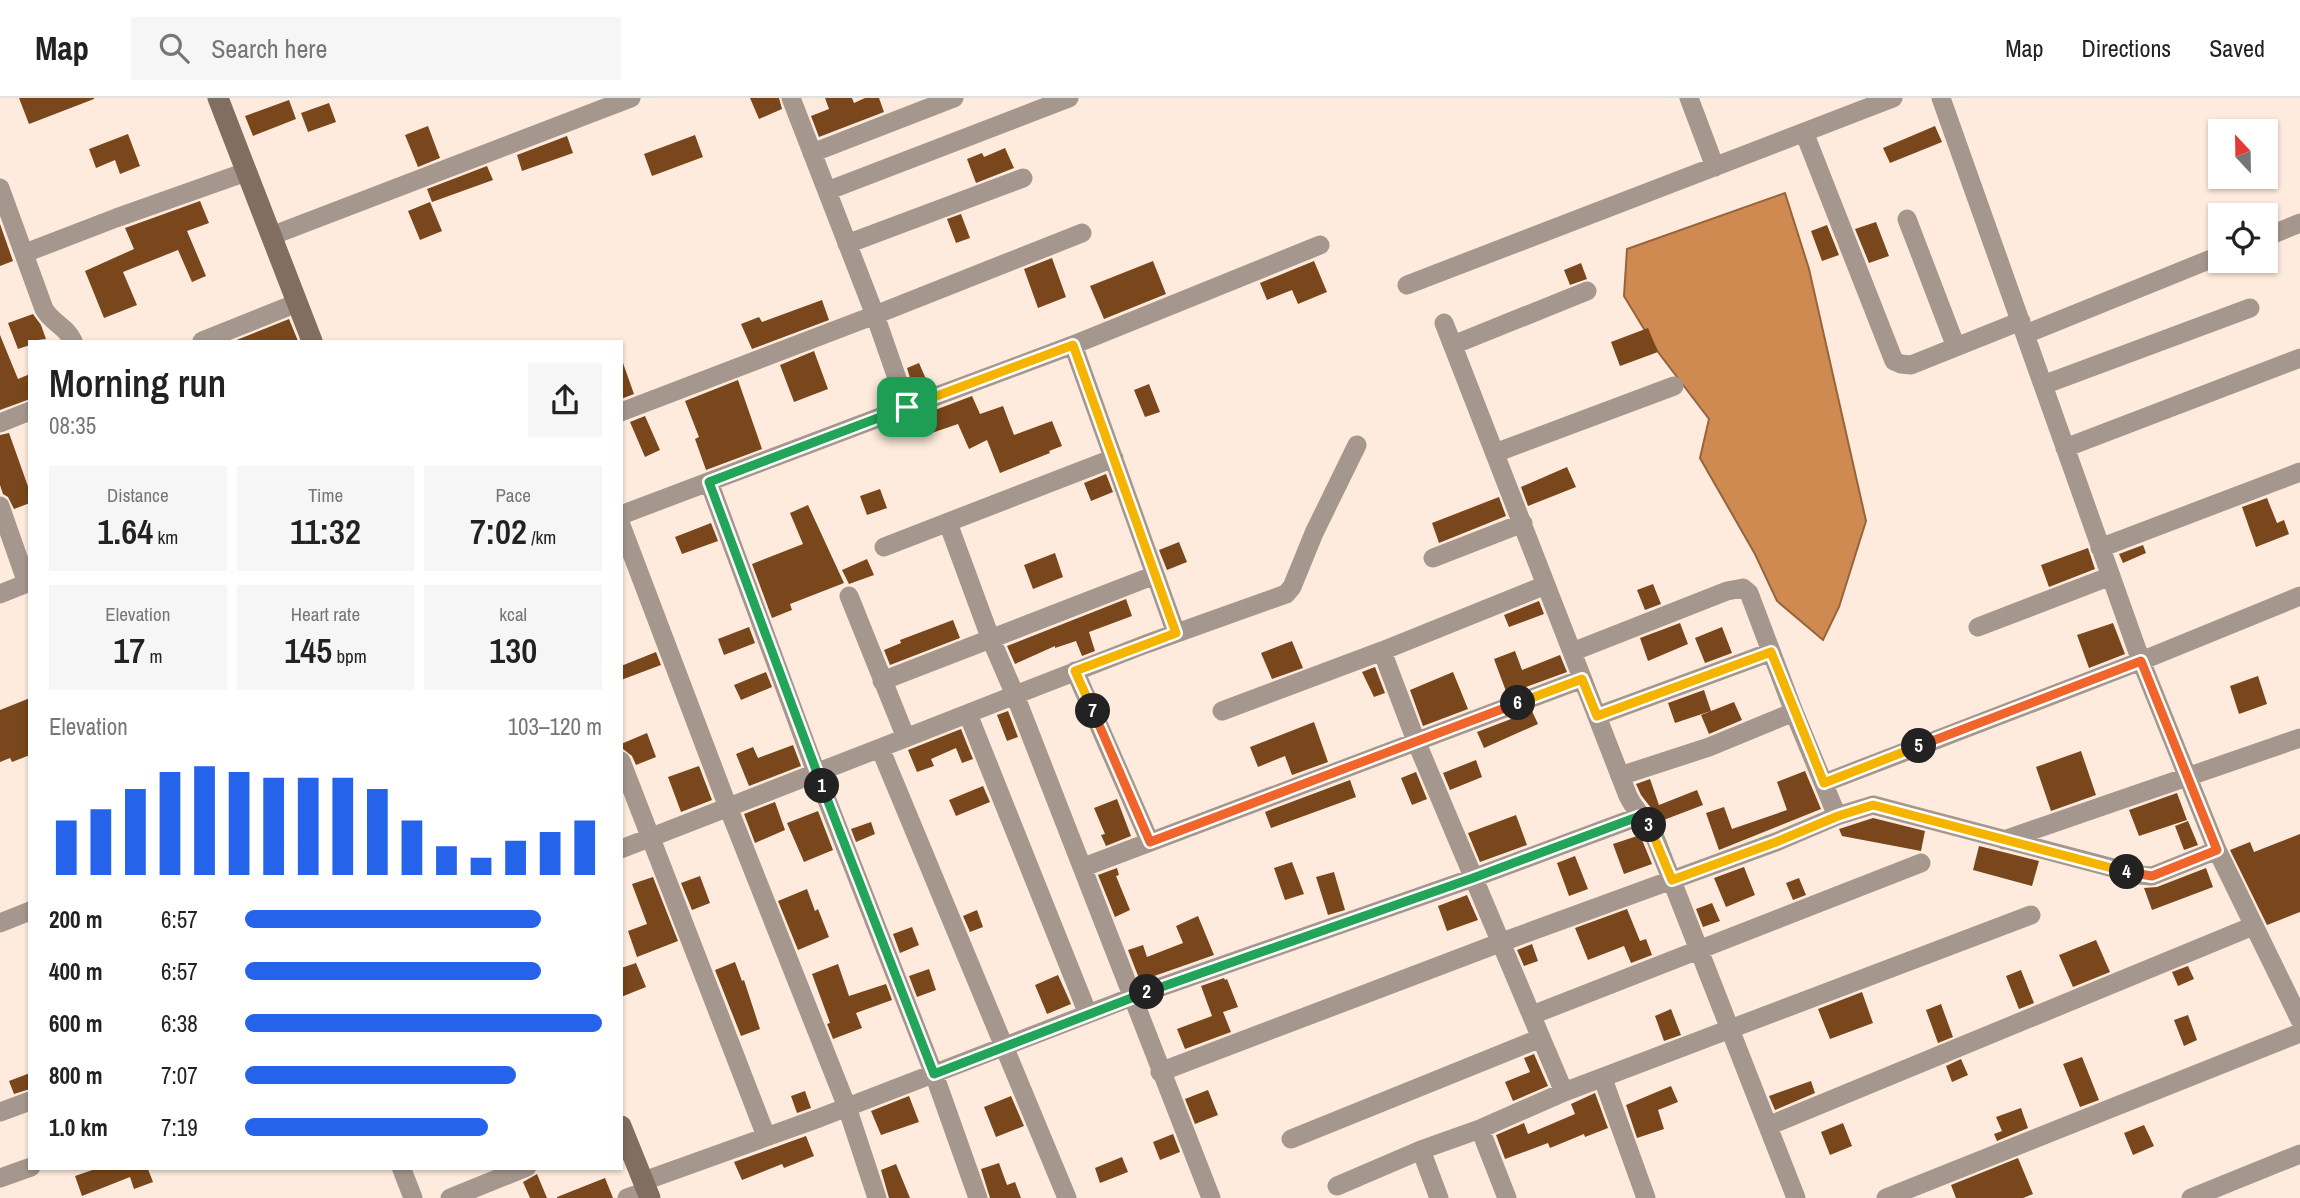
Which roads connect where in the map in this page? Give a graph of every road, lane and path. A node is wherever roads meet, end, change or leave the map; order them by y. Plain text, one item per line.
1 (218, 98) edge
2 (631, 98) edge
3 (791, 98) edge
4 (954, 98) edge
5 (1069, 98) edge
6 (1689, 98) edge
7 (1893, 98) edge
8 (1941, 98) edge
9 (1804, 132) junction
10 (812, 153) junction
11 (1715, 167) junction
12 (246, 172) junction
13 (1023, 178) dead end
14 (0, 188) edge
15 (827, 191) junction
16 (1907, 219) dead end
17 (2300, 223) edge
18 (2278, 232) edge
19 (1083, 233) dead end
20 (271, 236) junction
21 (847, 244) junction
22 (1320, 245) dead end
23 (25, 253) junction
24 (2208, 260) edge
25 (1407, 285) dead end
26 (1587, 291) dead end
27 (297, 303) junction
28 (2250, 308) dead end
29 (875, 315) junction
30 (1444, 323) dead end
31 (2023, 327) junction
32 (72, 340) edge
33 (204, 340) edge
34 (312, 340) edge
35 (1073, 345) junction
36 (1453, 345) junction
37 (1956, 347) junction
38 (2300, 358) edge
39 (2043, 385) junction
40 (1674, 386) dead end
41 (907, 407) junction
42 (623, 411) edge
43 (28, 412) edge
44 (0, 424) edge
45 (1357, 445) dead end
46 (2065, 448) junction
47 (1495, 453) junction
48 (1114, 458) junction
49 (2300, 472) edge
50 (709, 482) junction
51 (0, 506) edge
52 (623, 514) edge
53 (948, 523) junction
54 (1523, 523) junction
55 (623, 529) edge
56 (884, 547) dead end
57 (2100, 548) junction
58 (1433, 558) dead end
59 (1155, 575) junction
60 (2111, 576) junction
61 (28, 582) edge
62 (1546, 585) junction
63 (0, 594) edge
64 (849, 596) dead end
65 (2300, 596) edge
66 (1978, 627) dead end
67 (1176, 633) junction
68 (990, 637) junction
69 (1382, 651) junction
70 (1572, 652) junction
71 (1771, 652) junction
72 (2141, 661) junction
73 (1075, 671) junction
74 (1582, 679) junction
75 (882, 681) junction
76 (1015, 695) junction
77 (1222, 711) dead end
78 (1794, 712) junction
79 (968, 714) junction
80 (1597, 716) junction
81 (906, 738) junction
82 (2300, 738) edge
83 (1416, 741) junction
84 (880, 748) junction
85 (623, 766) edge
86 (816, 772) junction
87 (1620, 776) junction
88 (2186, 776) junction
89 (1824, 783) junction
90 (728, 807) junction
91 (1640, 816) junction
92 (1838, 816) junction
93 (651, 837) junction
94 (2004, 840) junction
95 (1150, 842) junction
96 (623, 848) edge
97 (2217, 850) junction
98 (1921, 863) dead end
99 (1083, 867) junction
100 (1473, 878) junction
101 (1672, 880) junction
102 (28, 912) edge
103 (2031, 915) dead end
104 (0, 923) edge
105 (2253, 926) junction
106 (1502, 942) junction
107 (1699, 949) junction
108 (1132, 998) junction
109 (1088, 1014) junction
110 (1532, 1015) junction
111 (2300, 1020) edge
112 (1730, 1029) junction
113 (2300, 1033) edge
114 (1541, 1038) junction
115 (1004, 1047) junction
116 (1160, 1072) junction
117 (934, 1074) junction
118 (1603, 1079) junction
119 (1564, 1092) junction
120 (28, 1102) edge
121 (847, 1107) junction
122 (0, 1112) edge
123 (1768, 1126) junction
124 (1480, 1129) junction
125 (623, 1130) edge
126 (766, 1136) junction
127 (1292, 1139) dead end
128 (1421, 1150) junction
129 (2300, 1154) edge
130 (28, 1168) edge
131 (402, 1170) edge
132 (520, 1170) edge
133 (0, 1178) edge
134 (1337, 1186) dead end
135 (647, 1190) edge
136 (1204, 1196) edge
137 (413, 1198) edge
138 (450, 1198) edge
139 (627, 1198) edge
140 (877, 1198) edge
141 (978, 1198) edge
142 (1067, 1198) edge
143 (1439, 1198) edge
144 (1507, 1198) edge
145 (1646, 1198) edge
146 (1796, 1198) edge
147 (1886, 1198) edge
148 (2191, 1198) edge

1 - 12 street
2 - 20 street
3 - 10 street
4 - 10 street
5 - 15 street
6 - 11 street
7 - 9 street
8 - 31 street
9 - 11 street
9 - 37 street
10 - 15 street
11 - 25 street
12 - 20 street
12 - 23 street
13 - 21 street
14 - 23 street
15 - 21 street
16 - 37 street
17 - 18 street
19 - 29 street
20 - 27 street
21 - 29 street
22 - 35 street
23 - 32 street
24 - 31 street
26 - 36 street
27 - 33 street
27 - 34 street
28 - 39 street
29 - 41 street
29 - 42 street
30 - 36 street
31 - 37 street
31 - 39 street
35 - 41 street
35 - 48 street
36 - 47 street
38 - 46 street
39 - 46 street
40 - 47 street
41 - 50 street
43 - 44 street
45 - 67 street
46 - 57 street
47 - 54 street
48 - 53 street
48 - 59 street
49 - 57 street
50 - 52 street
50 - 86 street
51 - 61 street
53 - 56 street
53 - 68 street
54 - 58 street
54 - 62 street
55 - 90 street
57 - 60 street
59 - 67 street
59 - 68 street
60 - 66 street
60 - 72 street
61 - 63 street
62 - 69 street
62 - 70 street
64 - 75 street
65 - 72 street
67 - 73 street
68 - 75 street
68 - 76 street
69 - 77 street
69 - 83 street
70 - 71 street
70 - 74 street
71 - 78 street
71 - 80 street
72 - 88 street
72 - 89 street
73 - 76 street
73 - 95 street
74 - 80 street
74 - 83 street
75 - 81 street
76 - 79 street
76 - 99 street
78 - 87 street
78 - 89 street
79 - 81 street
79 - 109 street
80 - 87 street
81 - 84 street
82 - 88 street
83 - 95 street
83 - 100 street
84 - 86 street
84 - 115 street
85 - 93 street
86 - 90 street
86 - 117 street
87 - 91 street
88 - 94 street
88 - 97 street
89 - 92 street
90 - 93 street
90 - 121 street
91 - 100 street
91 - 101 street
92 - 94 street
92 - 101 street
93 - 96 street
93 - 126 street
94 - 97 street
95 - 99 street
97 - 105 street
98 - 107 street
99 - 108 street
100 - 106 street
100 - 108 street
101 - 106 street
101 - 107 street
102 - 104 street
103 - 112 street
105 - 111 street
105 - 123 street
106 - 110 street
106 - 116 street
107 - 110 street
107 - 112 street
108 - 109 street
108 - 116 street
109 - 115 street
110 - 114 street
112 - 118 street
112 - 123 street
113 - 147 street
114 - 119 street
114 - 127 street
115 - 117 street
115 - 142 street
116 - 136 street
117 - 121 street
117 - 141 street
118 - 119 street
118 - 145 street
119 - 124 street
120 - 122 street
121 - 126 street
121 - 140 street
123 - 146 street
124 - 128 street
124 - 144 street
125 - 135 street
126 - 135 street
128 - 134 street
128 - 143 street
129 - 148 street
130 - 133 street
131 - 137 street
132 - 138 street
135 - 139 street

